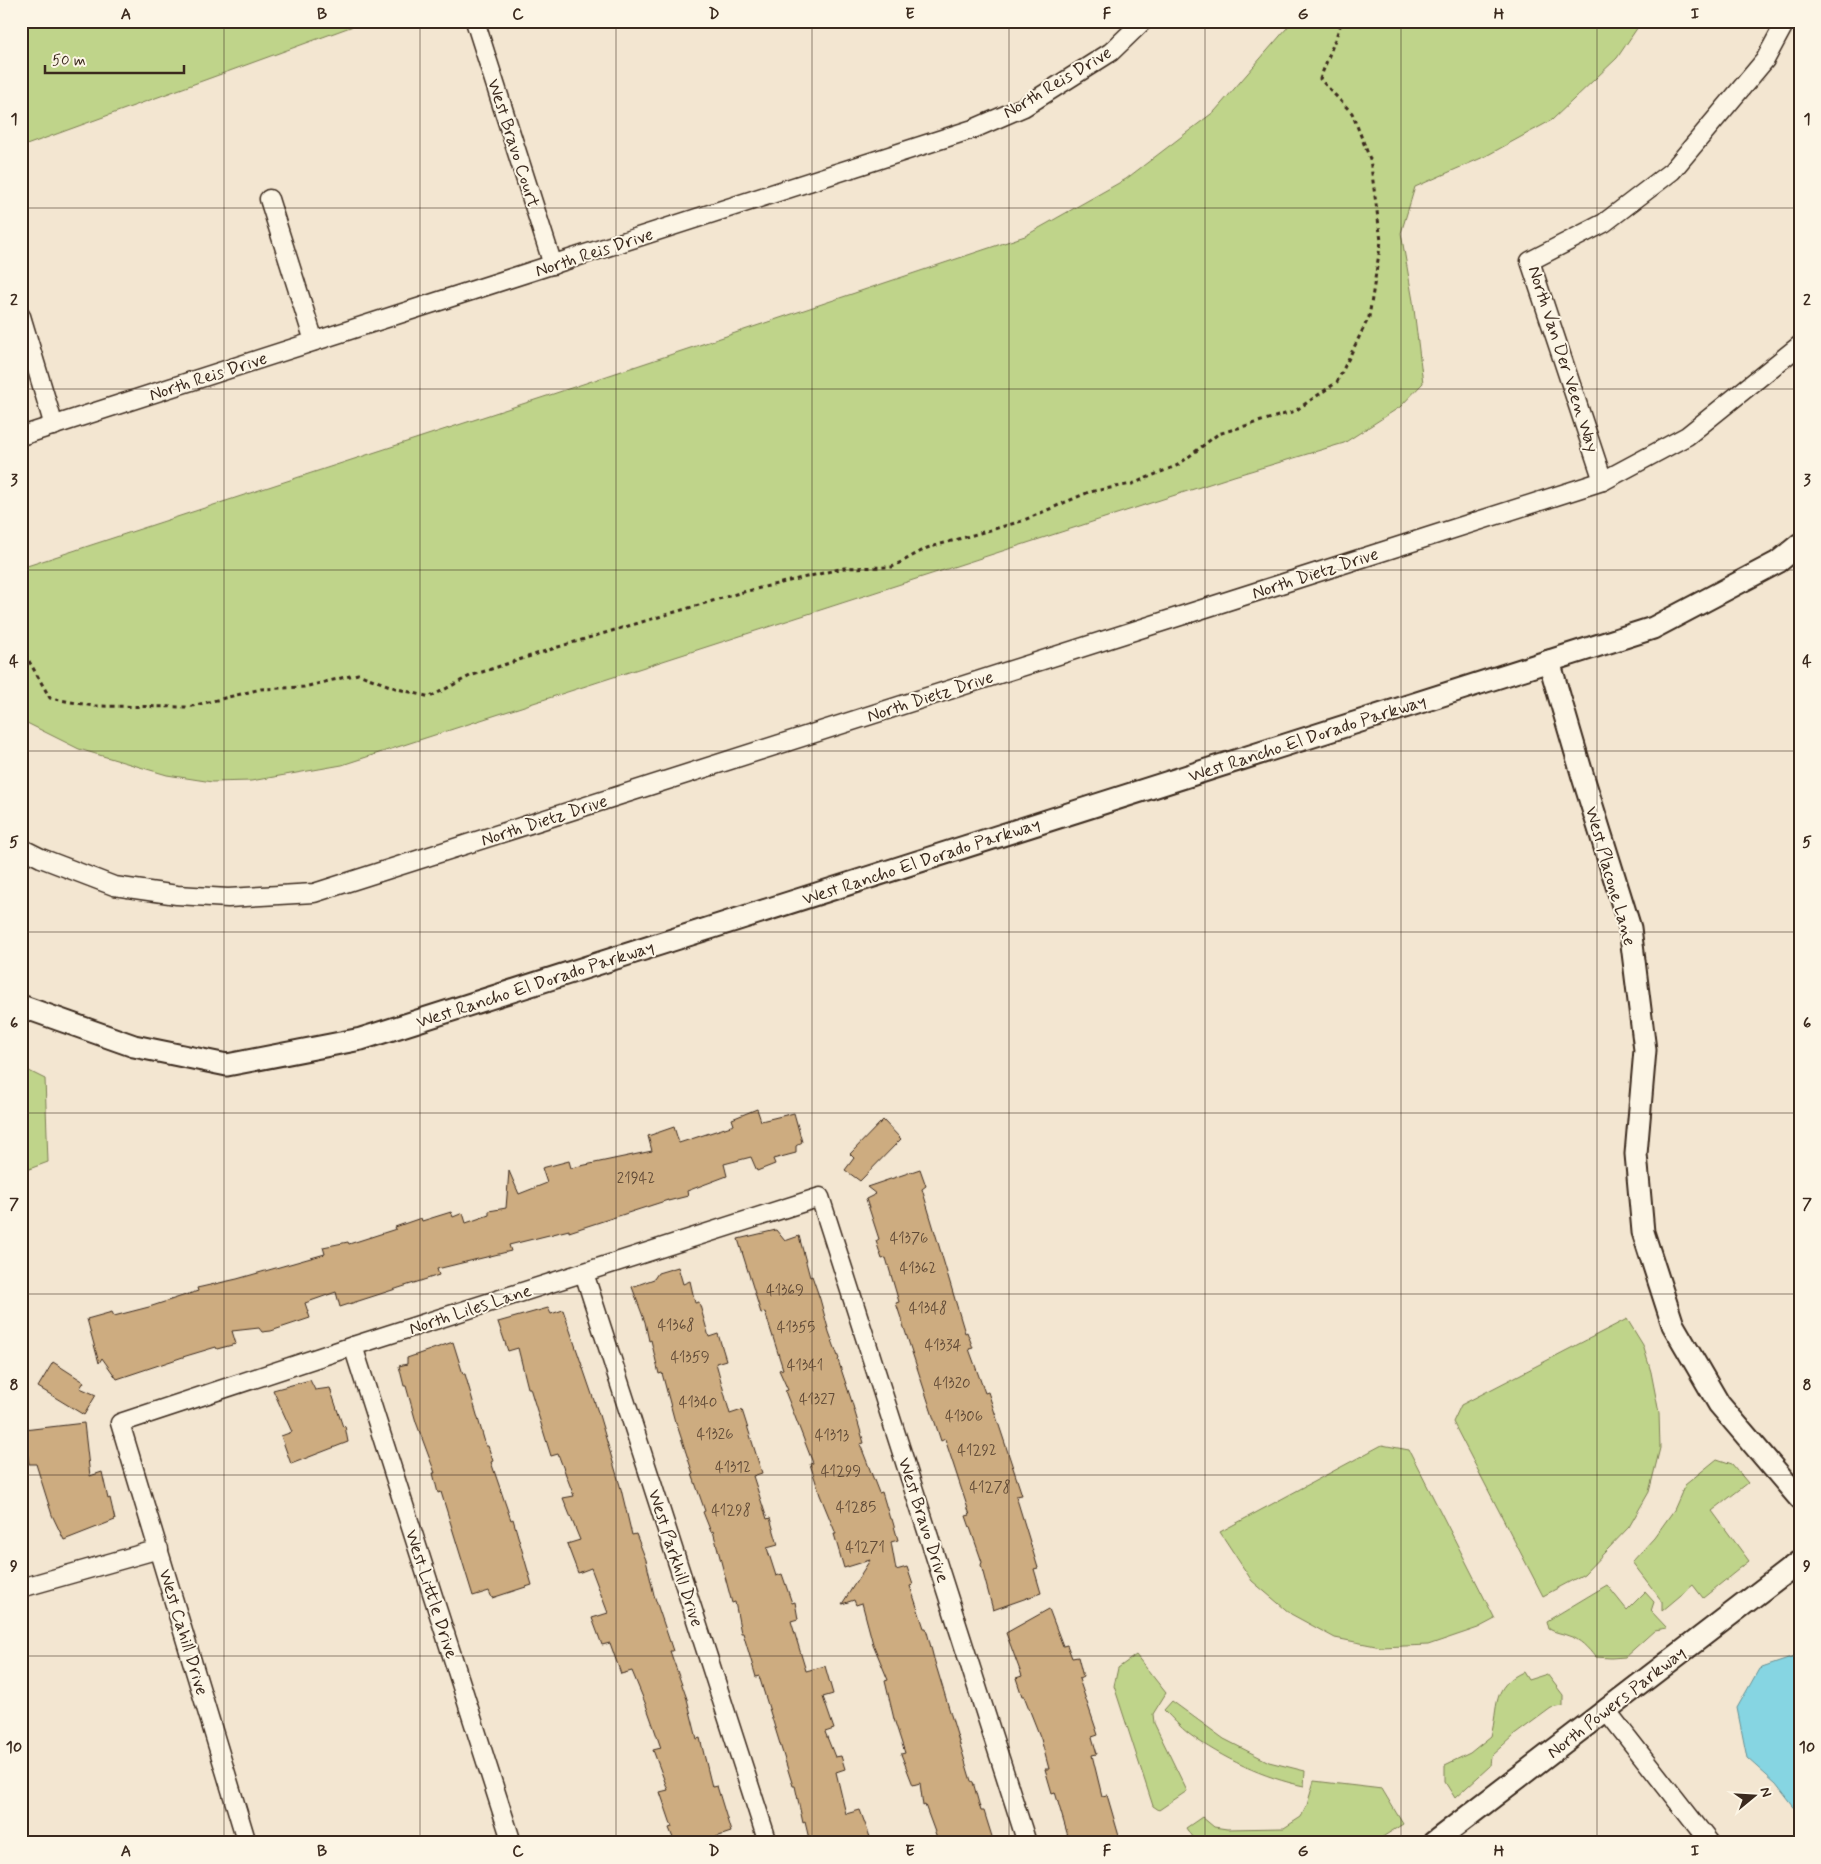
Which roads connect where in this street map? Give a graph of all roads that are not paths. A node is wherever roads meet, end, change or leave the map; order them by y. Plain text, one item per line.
1 (475, 21) edge
2 (1143, 21) edge
3 (1786, 21) edge
4 (270, 199) dead end
5 (553, 265) junction
6 (21, 316) edge
7 (314, 341) junction
8 (1800, 345) edge
9 (54, 426) junction
10 (21, 436) edge
11 (1603, 481) junction
12 (1800, 544) edge
13 (1549, 661) junction
14 (21, 848) edge
15 (21, 1006) edge
16 (820, 1197) joint
17 (584, 1273) junction
18 (353, 1346) junction
19 (120, 1422) joint
20 (1800, 1499) edge
21 (159, 1549) junction
22 (1800, 1561) edge
23 (21, 1588) edge
24 (1606, 1710) junction
25 (1706, 1841) edge
26 (247, 1843) edge
27 (512, 1843) edge
28 (768, 1843) edge
29 (1027, 1843) edge
30 (1432, 1843) edge

1 - 5 street, West Bravo Court
2 - 5 street, North Reis Drive
3 - 11 street, North Van Der Veen Way
4 - 7 street
5 - 7 street, North Reis Drive
6 - 9 street
7 - 9 street, North Reis Drive
8 - 11 street, North Dietz Drive
9 - 10 street, North Reis Drive
11 - 14 street, North Dietz Drive
12 - 13 street, West Rancho El Dorado Parkway
13 - 15 street, West Rancho El Dorado Parkway
13 - 20 street, West Placone Lane
16 - 17 street, North Liles Lane
16 - 29 street, West Bravo Drive
17 - 18 street, North Liles Lane
17 - 28 street, West Parkhill Drive
18 - 19 street, North Liles Lane
18 - 27 street, West Little Drive
19 - 21 street, West Cahill Drive
21 - 23 street
21 - 26 street, West Cahill Drive
22 - 24 street, North Powers Parkway
24 - 25 street
24 - 30 street, North Powers Parkway

